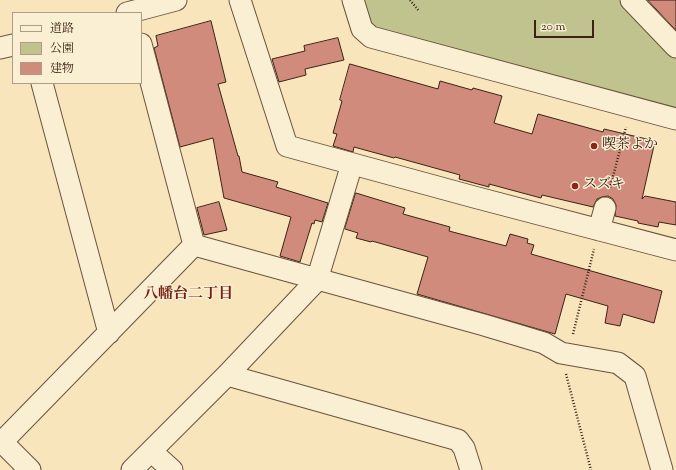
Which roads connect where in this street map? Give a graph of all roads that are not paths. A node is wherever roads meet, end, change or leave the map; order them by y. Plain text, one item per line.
1 (176, 0) edge
2 (240, 0) edge
3 (353, 0) edge
4 (631, 0) edge
5 (131, 12) edge
6 (12, 45) edge
7 (676, 46) edge
8 (0, 48) edge
9 (142, 48) edge
10 (42, 84) edge
11 (676, 119) edge
12 (352, 164) junction
13 (605, 208) road end
14 (599, 230) junction
15 (194, 245) junction
16 (676, 250) edge
17 (317, 280) junction
18 (109, 333) junction
19 (227, 375) junction
20 (1, 441) edge
21 (151, 451) junction
22 (30, 470) edge
23 (132, 470) edge
24 (172, 470) edge
25 (471, 470) edge
26 (662, 470) edge

1 - 5 street
2 - 12 street
3 - 11 street
4 - 7 street
6 - 8 street
9 - 15 street
10 - 18 street
12 - 14 street
12 - 17 street
13 - 14 street
14 - 16 street
15 - 17 street
15 - 18 street
17 - 19 street
17 - 26 street
18 - 20 street
19 - 21 street
19 - 25 street
20 - 22 street
21 - 23 street
21 - 24 street

